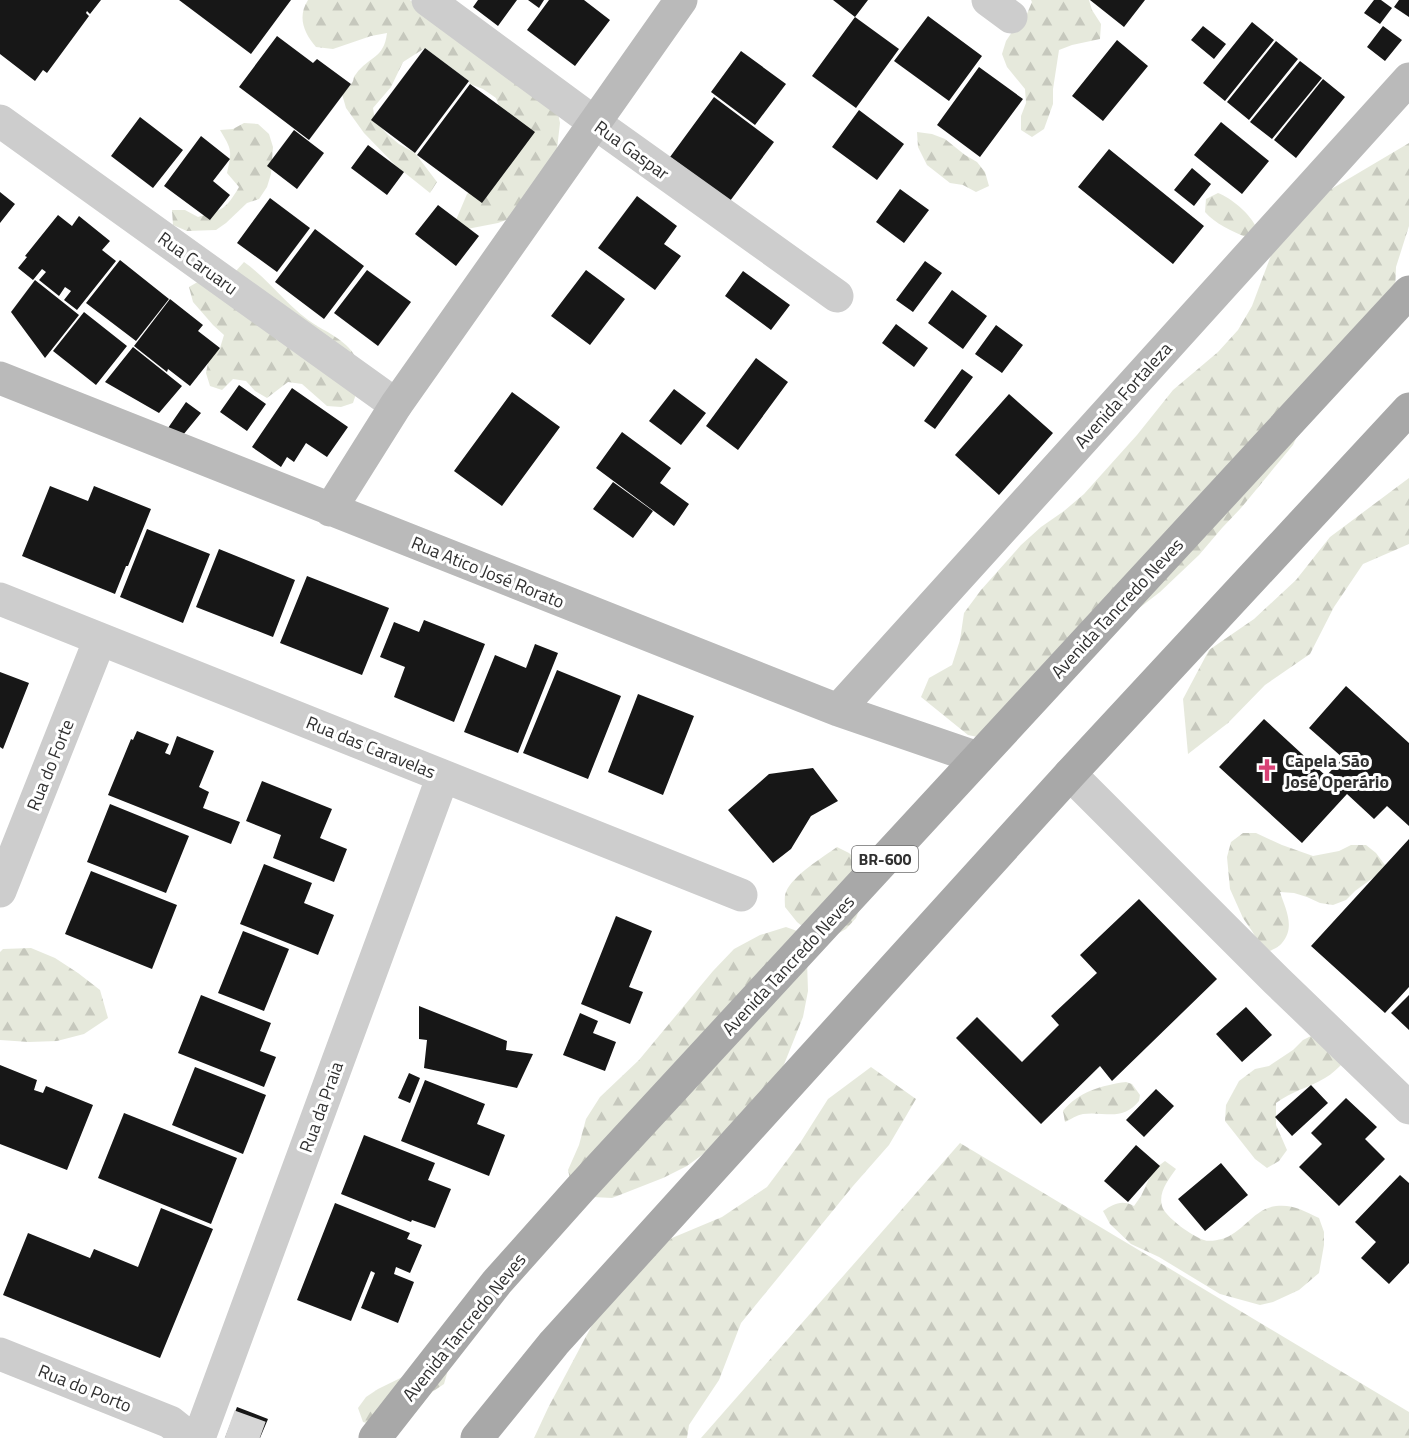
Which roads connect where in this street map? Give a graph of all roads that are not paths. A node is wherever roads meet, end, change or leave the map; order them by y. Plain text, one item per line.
1 (428, 0) edge
2 (681, 0) edge
3 (1409, 79) edge
4 (0, 121) edge
5 (595, 123) junction
6 (1409, 292) edge
7 (837, 296) dead end
8 (0, 378) edge
9 (396, 405) junction
10 (1409, 409) edge
11 (330, 510) junction
12 (0, 599) edge
13 (100, 639) junction
14 (838, 710) junction
15 (978, 758) junction
16 (1071, 774) junction
17 (443, 776) junction
18 (0, 891) edge
19 (741, 895) dead end
20 (1409, 1108) edge
21 (0, 1354) edge
22 (199, 1428) edge
23 (375, 1438) edge
24 (477, 1438) edge

1 - 5 street, Rua Gaspar
2 - 5 street
3 - 14 street, Avenida Fortaleza
4 - 9 street, Rua Caruaru
5 - 7 street, Rua Gaspar
5 - 9 street
6 - 15 main road, Avenida Tancredo Neves / BR-600
8 - 11 street, Rua Atico José Rorato
9 - 11 street
10 - 16 main road
11 - 14 street, Rua Atico José Rorato
12 - 13 street, Rua das Caravelas
13 - 17 street, Rua das Caravelas
13 - 18 street, Rua do Forte
14 - 15 street, Rua Atico José Rorato
15 - 23 main road, Avenida Tancredo Neves / BR-600
16 - 20 street
16 - 24 main road
17 - 19 street, Rua das Caravelas
17 - 22 street, Rua da Praia
21 - 22 street, Rua do Porto

